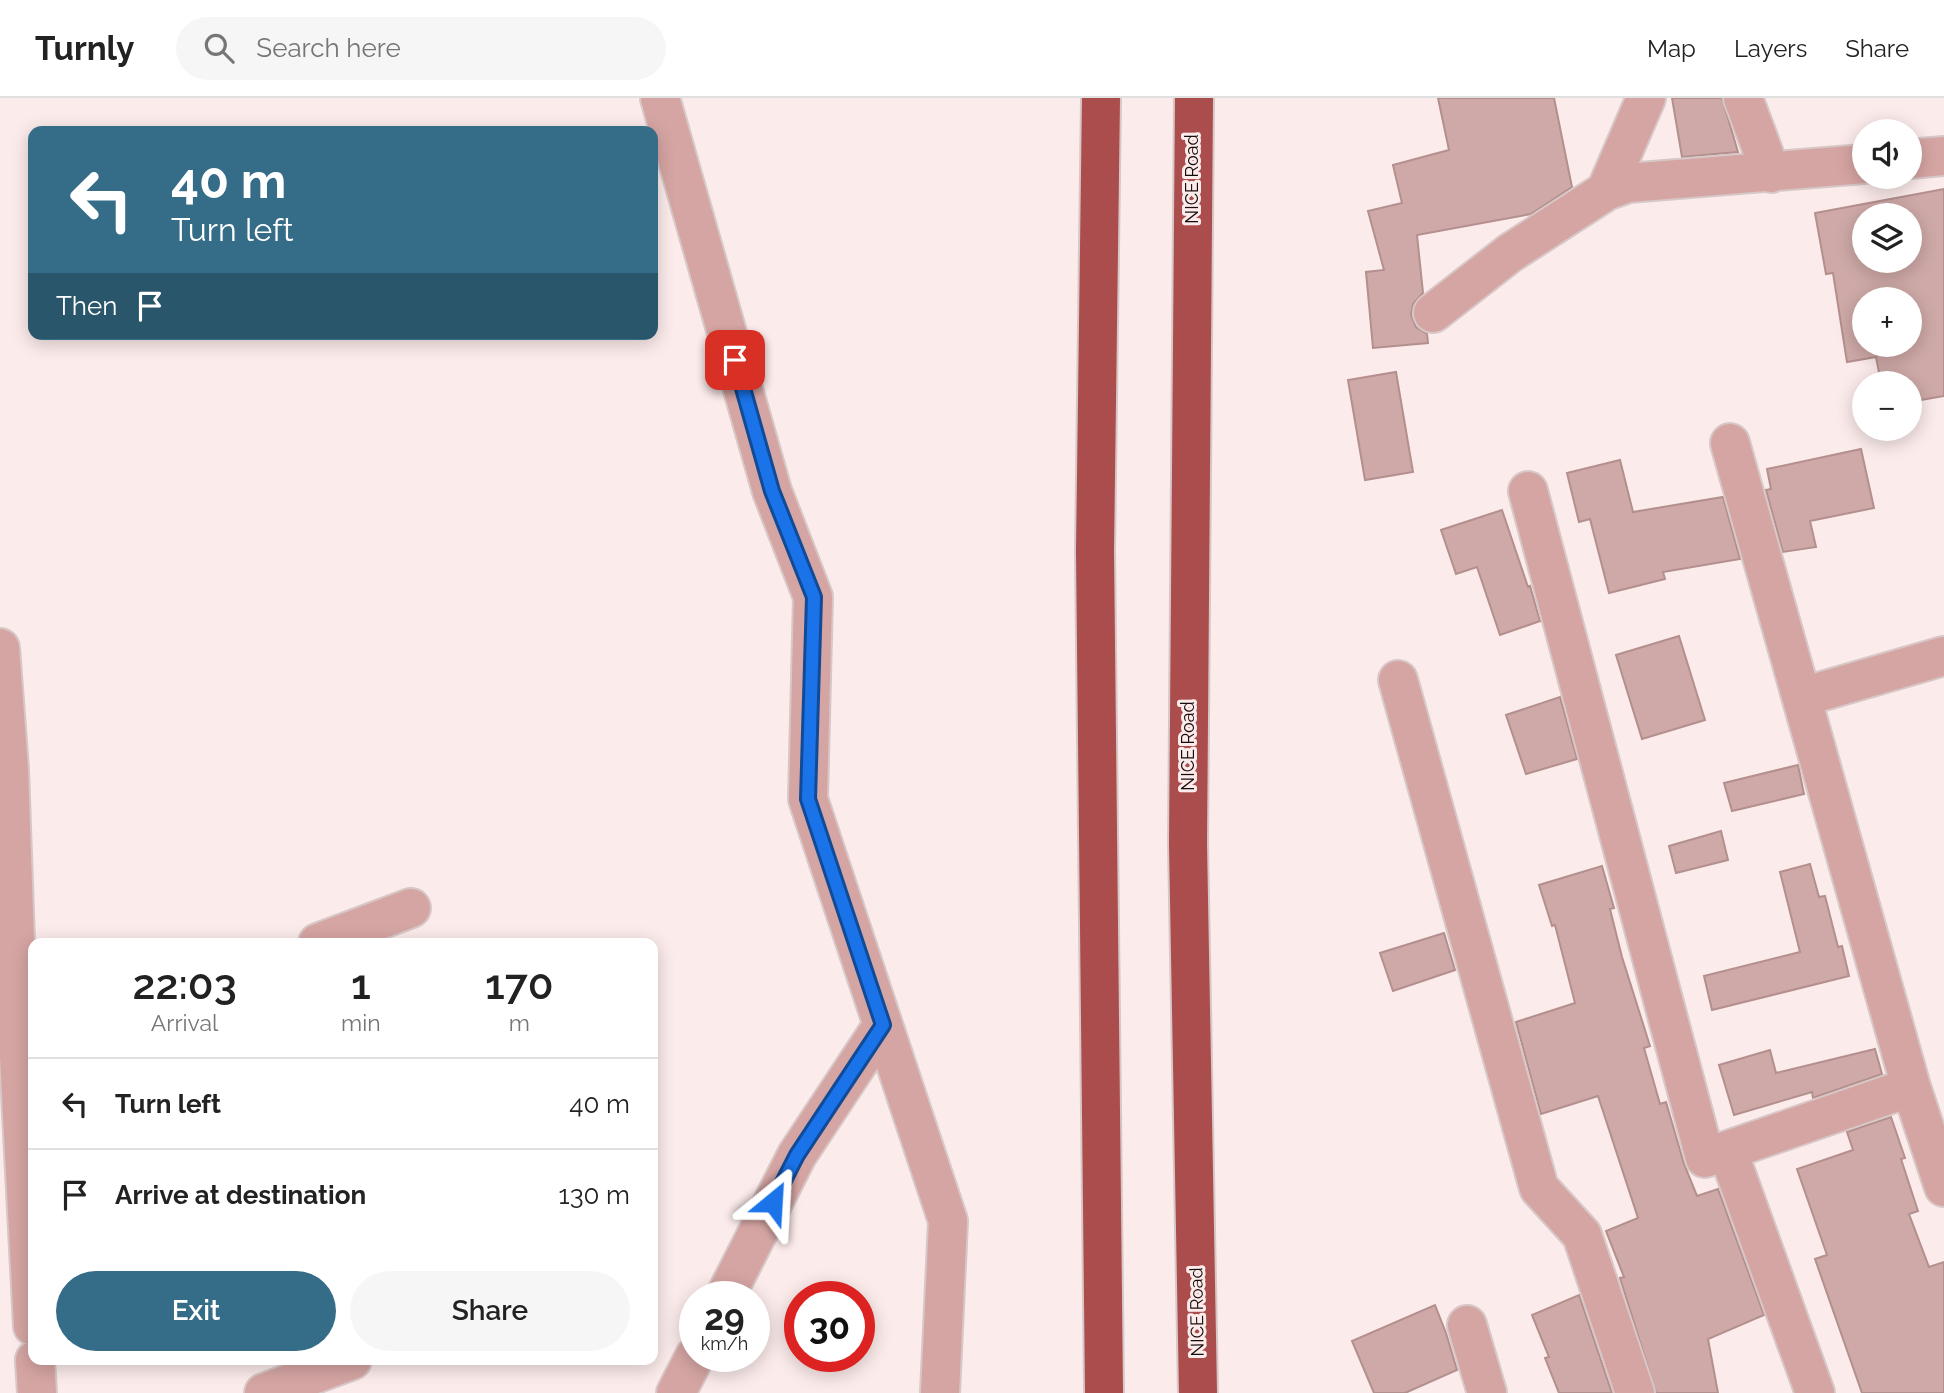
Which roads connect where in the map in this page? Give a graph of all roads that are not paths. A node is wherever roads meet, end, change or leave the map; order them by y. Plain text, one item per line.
1 (660, 98) edge
2 (1101, 98) edge
3 (1194, 98) edge
4 (1646, 98) edge
5 (1744, 98) edge
6 (1944, 156) edge
7 (1922, 158) edge
8 (1852, 165) edge
9 (1771, 173) junction
10 (1606, 191) junction
11 (1433, 313) dead end
12 (1730, 443) dead end
13 (1528, 491) dead end
14 (0, 648) edge
15 (1944, 656) edge
16 (1398, 680) dead end
17 (1802, 697) junction
18 (6, 854) edge
19 (411, 908) dead end
20 (331, 938) edge
21 (883, 1025) junction
22 (17, 1057) edge
23 (1911, 1087) junction
24 (1728, 1152) junction
25 (1944, 1187) edge
26 (21, 1249) edge
27 (733, 1281) edge
28 (28, 1294) edge
29 (1467, 1325) dead end
30 (35, 1365) edge
31 (339, 1365) edge
32 (687, 1372) edge
33 (37, 1393) edge
34 (264, 1393) edge
35 (676, 1393) edge
36 (940, 1393) edge
37 (1104, 1393) edge
38 (1198, 1393) edge
39 (1487, 1393) edge
40 (1635, 1393) edge
41 (1815, 1393) edge

1 - 21 street
2 - 37 highway
3 - 38 highway, NICE Road
4 - 10 street
5 - 9 street
6 - 7 street
8 - 9 street
9 - 10 street
10 - 11 street
12 - 17 street
13 - 24 street
14 - 18 street
15 - 17 street
16 - 40 street
17 - 23 street
18 - 22 street
19 - 20 street
21 - 27 street
21 - 36 street
22 - 26 street
23 - 24 street
23 - 25 street
24 - 41 street
26 - 28 street
29 - 39 street
30 - 33 street
31 - 34 street
32 - 35 street

